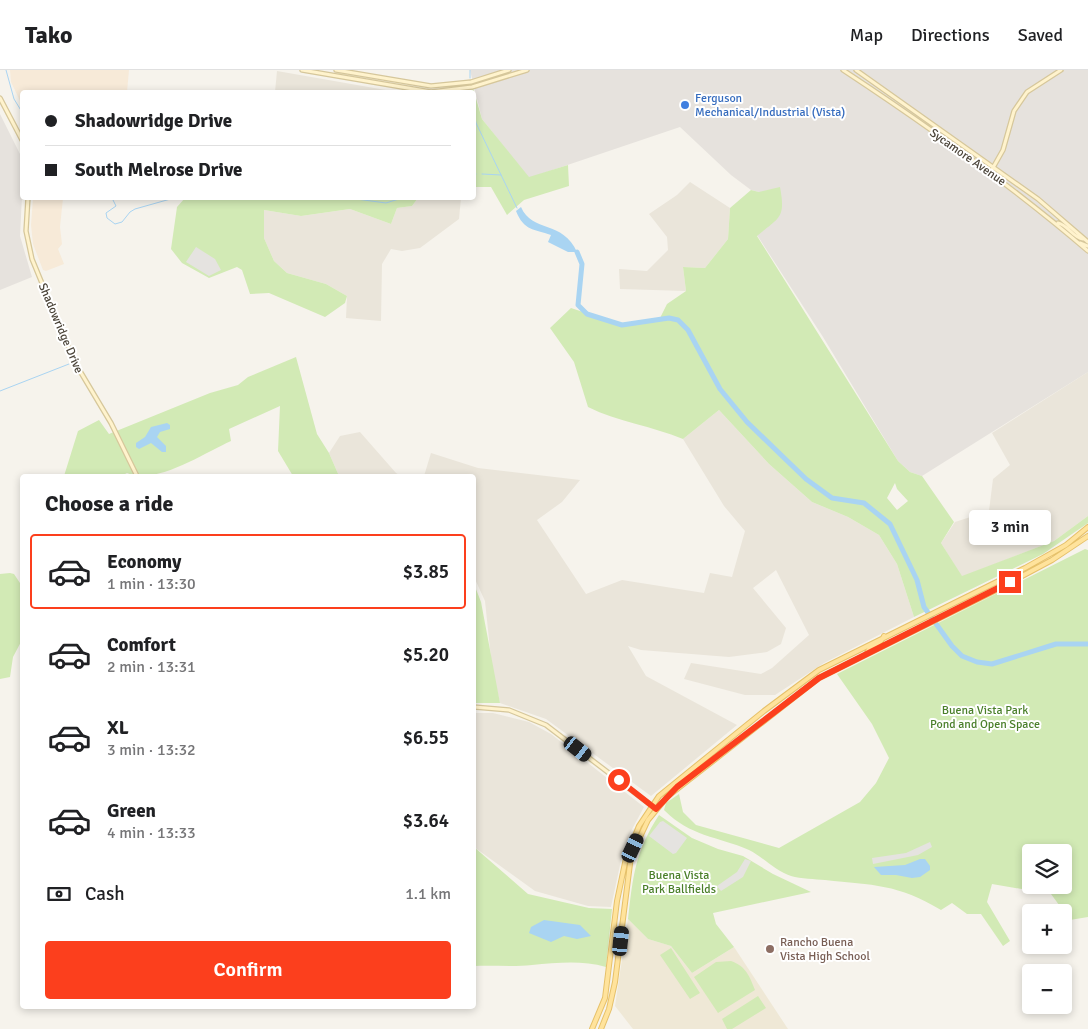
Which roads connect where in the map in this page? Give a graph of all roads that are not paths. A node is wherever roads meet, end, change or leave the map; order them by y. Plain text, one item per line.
1 (302, 70) edge
2 (336, 70) edge
3 (509, 70) edge
4 (528, 70) edge
5 (843, 70) edge
6 (856, 70) edge
7 (1061, 70) edge
8 (419, 90) edge
9 (447, 90) edge
10 (0, 98) edge
11 (20, 136) edge
12 (994, 167) junction
13 (990, 173) junction
14 (28, 200) edge
15 (1057, 223) junction
16 (1084, 239) junction
17 (1088, 242) edge
18 (1079, 243) junction
19 (1088, 246) edge
20 (1088, 251) edge
21 (136, 474) edge
22 (1088, 527) edge
23 (1088, 536) edge
24 (884, 636) junction
25 (867, 653) junction
26 (476, 707) edge
27 (651, 806) junction
28 (656, 809) junction
29 (592, 1029) edge
30 (601, 1029) edge

1 - 8 main road
2 - 3 main road
4 - 9 main road
5 - 13 main road, Sycamore Avenue
6 - 12 main road, Sycamore Avenue
7 - 12 main road
10 - 11 main road
12 - 13 main road
12 - 16 main road, Sycamore Avenue
13 - 15 main road, Sycamore Avenue
14 - 21 main road, Shadowridge Drive
15 - 16 main road
15 - 18 main road, Sycamore Avenue
16 - 17 main road, Sycamore Avenue
18 - 19 main road
18 - 20 main road, Sycamore Avenue
22 - 24 main road
23 - 25 main road
24 - 25 main road
24 - 27 main road
25 - 28 main road
26 - 27 main road
27 - 28 main road
27 - 29 main road
28 - 30 main road

